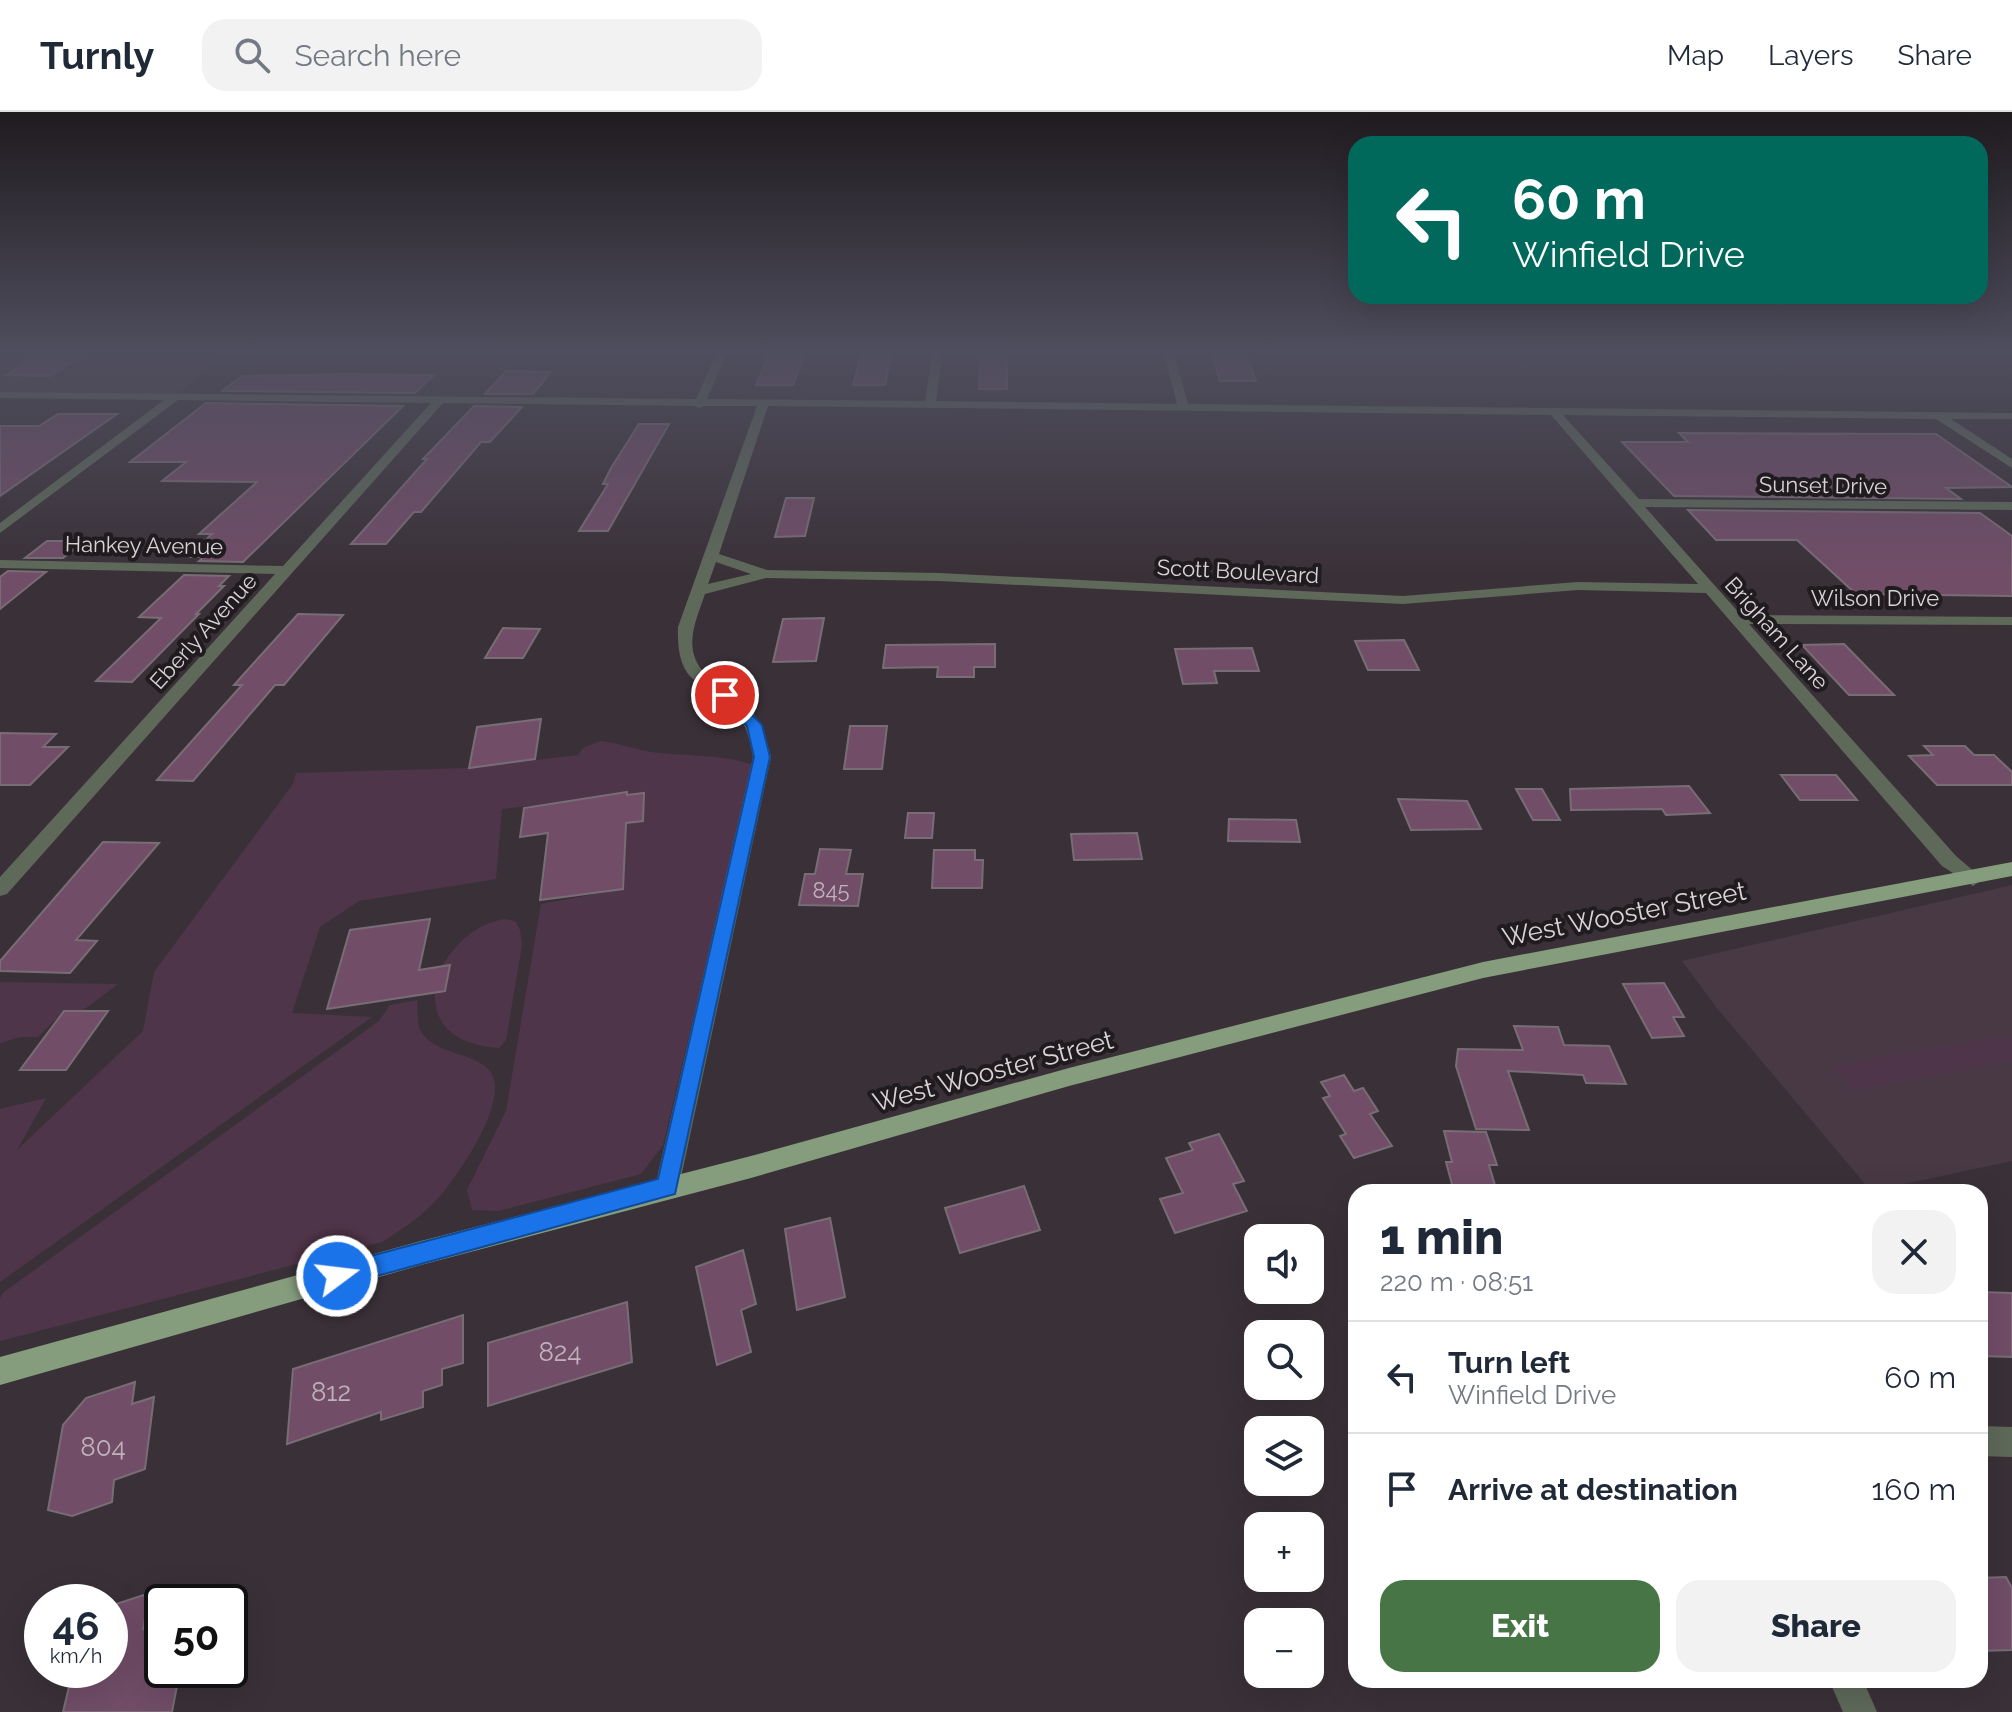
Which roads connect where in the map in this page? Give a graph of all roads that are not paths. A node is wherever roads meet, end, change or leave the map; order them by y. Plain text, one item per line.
1 (139, 425) edge
2 (418, 425) edge
3 (756, 425) edge
4 (1566, 425) edge
5 (1953, 425) edge
6 (2012, 464) edge
7 (1633, 503) junction
8 (2012, 506) edge
9 (0, 529) edge
10 (711, 556) junction
11 (0, 564) edge
12 (287, 570) junction
13 (766, 574) junction
14 (1708, 589) junction
15 (699, 591) junction
16 (1737, 619) junction
17 (2012, 621) edge
18 (2012, 869) edge
19 (1973, 879) junction
20 (0, 889) edge
21 (667, 1187) junction
22 (0, 1371) edge
23 (1988, 1441) edge
24 (2012, 1442) edge
25 (1850, 1688) edge
26 (1860, 1712) edge

1 - 9 street
2 - 12 street, Eberly Avenue
3 - 10 street
4 - 7 street, Brigham Lane
5 - 6 street
7 - 8 street, Sunset Drive
7 - 14 street, Brigham Lane
10 - 13 street, Scott Boulevard
10 - 15 street
11 - 12 street, Hankey Avenue
12 - 20 street, Eberly Avenue
13 - 14 street, Scott Boulevard
13 - 15 street, Scott Boulevard
14 - 16 street, Brigham Lane
15 - 21 street
16 - 17 street, Wilson Drive
16 - 19 street, Brigham Lane
18 - 19 main road, West Wooster Street
19 - 21 main road, West Wooster Street
21 - 22 main road, West Wooster Street
23 - 24 street
25 - 26 street

